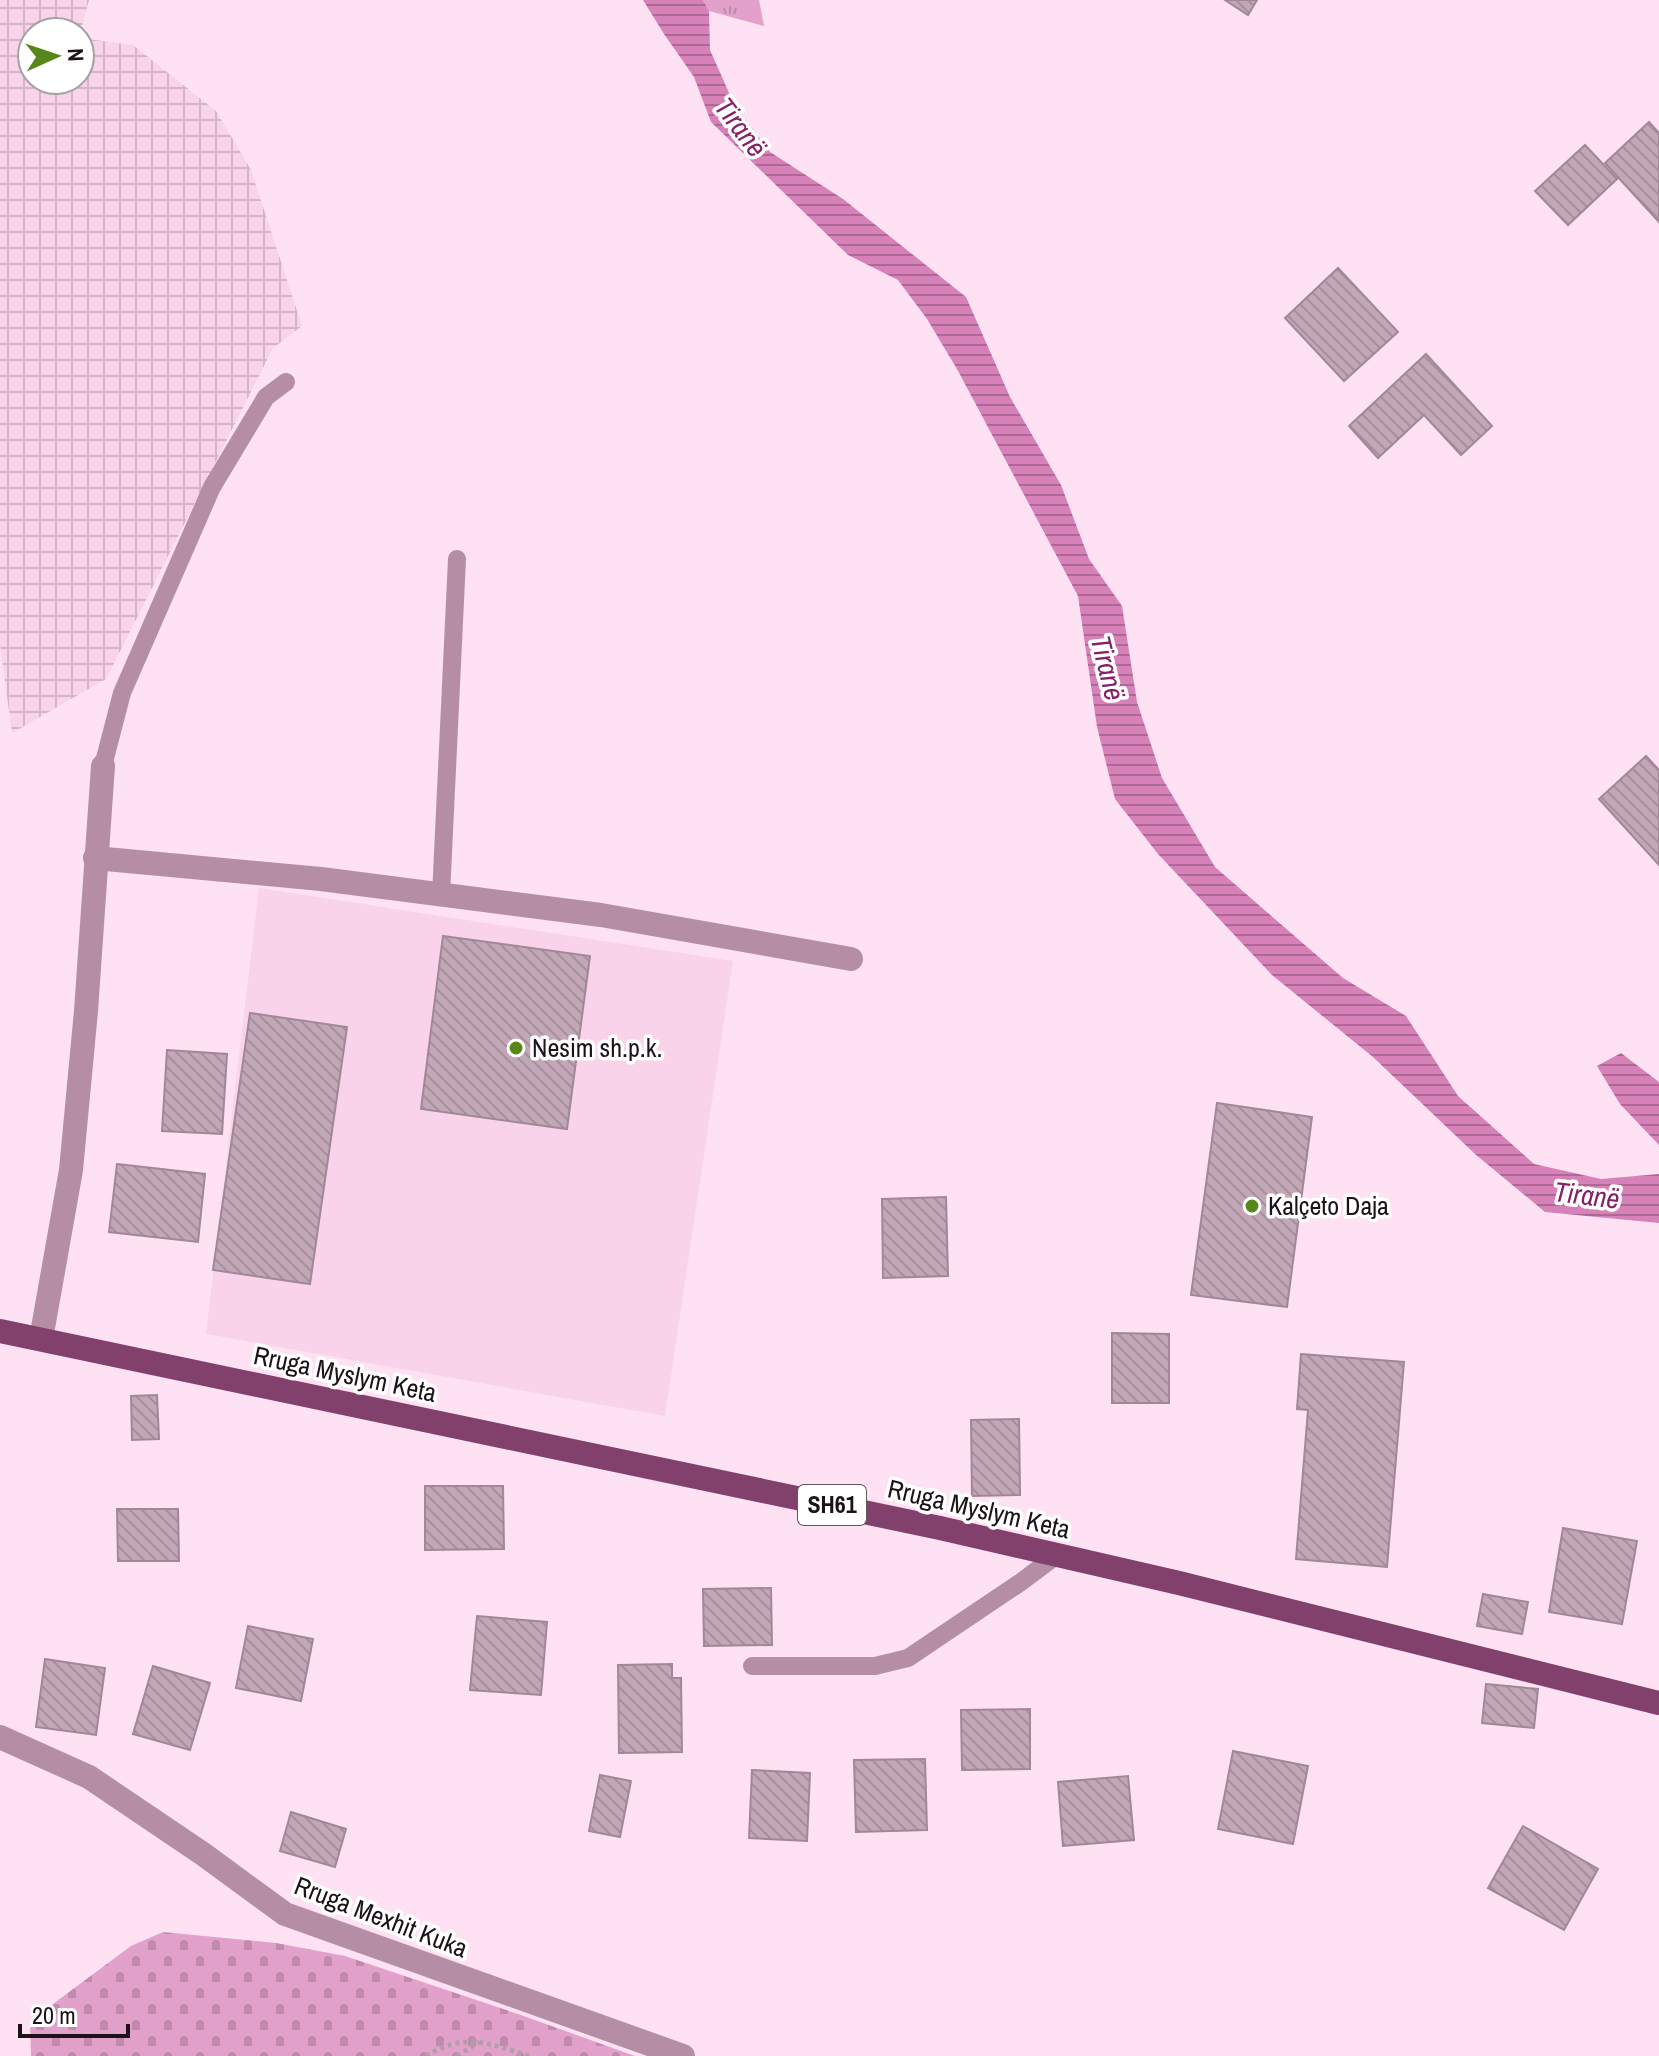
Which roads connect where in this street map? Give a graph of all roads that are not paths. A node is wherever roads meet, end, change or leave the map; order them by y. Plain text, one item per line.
1 (286, 382) dead end
2 (457, 559) dead end
3 (103, 766) joint
4 (95, 858) junction
5 (441, 895) junction
6 (851, 959) dead end
7 (0, 1331) edge
8 (41, 1339) junction
9 (1057, 1555) junction
10 (752, 1666) dead end
11 (1659, 1703) edge
12 (0, 1737) edge
13 (683, 2056) edge

1 - 3 lane
2 - 5 lane
3 - 4 street
4 - 5 street
4 - 8 street
5 - 6 street
7 - 8 main road, Rruga Myslym Keta / SH61
8 - 9 main road, Rruga Myslym Keta / SH61
9 - 10 lane
9 - 11 main road, Rruga Myslym Keta / SH61
12 - 13 street, Rruga Mexhit Kuka

